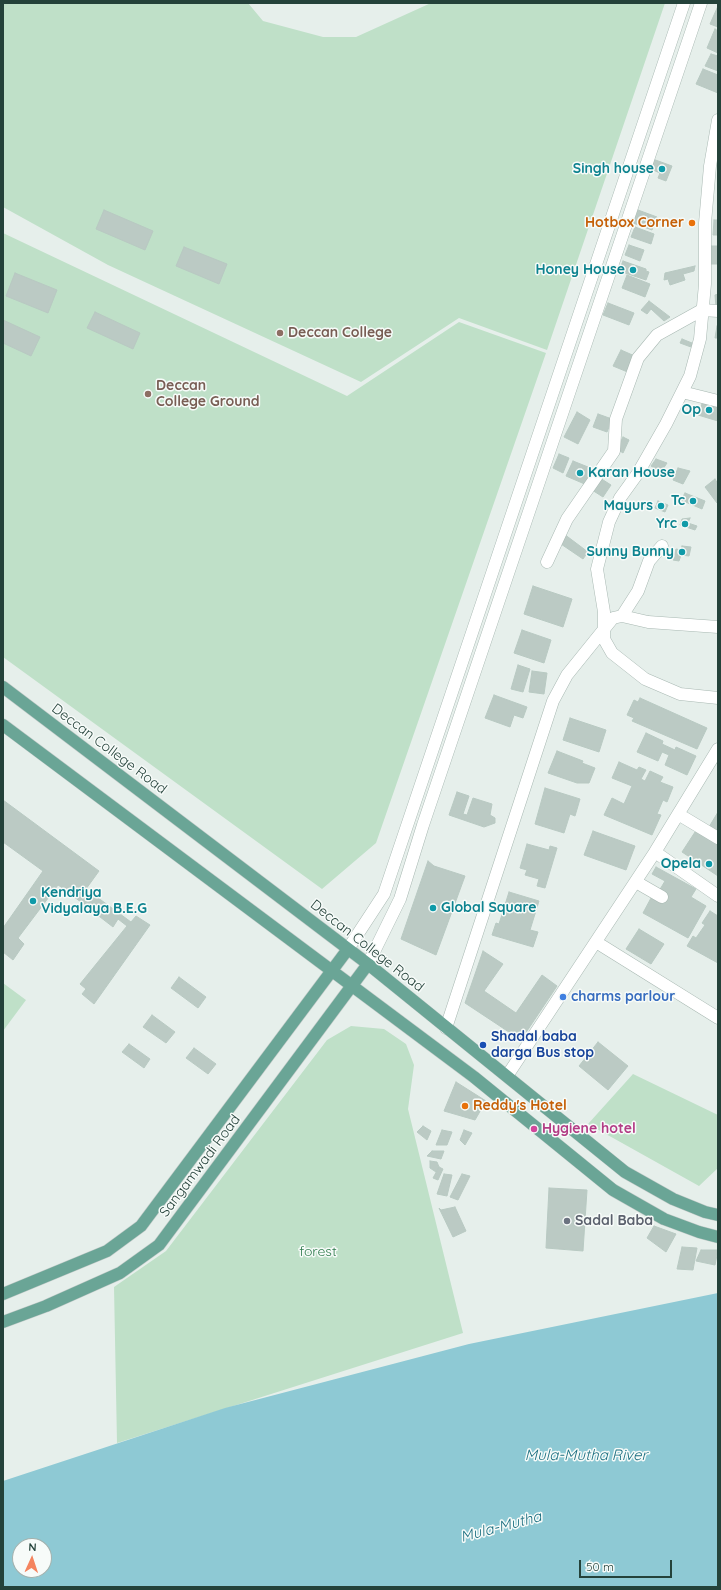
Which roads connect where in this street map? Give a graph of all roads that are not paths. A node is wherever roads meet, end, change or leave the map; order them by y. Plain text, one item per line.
1 (684, 3) edge
2 (701, 3) edge
3 (718, 120) edge
4 (714, 167) edge
5 (702, 310) junction
6 (718, 311) edge
7 (682, 392) junction
8 (718, 401) edge
9 (662, 546) dead end
10 (548, 562) dead end
11 (622, 616) junction
12 (718, 627) edge
13 (604, 628) junction
14 (3, 687) edge
15 (718, 698) edge
16 (3, 725) edge
17 (718, 749) edge
18 (678, 814) junction
19 (718, 838) edge
20 (655, 852) junction
21 (636, 882) junction
22 (718, 896) edge
23 (662, 897) dead end
24 (596, 942) junction
25 (348, 949) junction
26 (368, 964) junction
27 (332, 971) junction
28 (352, 986) junction
29 (718, 1018) edge
30 (446, 1028) junction
31 (507, 1076) junction
32 (718, 1215) edge
33 (718, 1237) edge
34 (3, 1294) edge
35 (3, 1322) edge

1 - 25 street
2 - 26 street
3 - 4 street
4 - 5 street
5 - 6 street
5 - 7 street
5 - 10 street
7 - 8 street
7 - 13 street
9 - 11 street
11 - 12 street
11 - 13 street
13 - 15 street
13 - 30 street
14 - 25 main road, Deccan College Road
16 - 27 main road
17 - 18 street
18 - 19 street
18 - 20 street
20 - 21 street
20 - 22 street
21 - 23 street
21 - 24 street
24 - 29 street
24 - 31 street
25 - 26 main road, Deccan College Road
25 - 27 main road, Sangamwadi Road
26 - 28 main road, Sangamwadi Road
26 - 30 main road, Deccan College Road
27 - 28 main road
27 - 34 main road, Sangamwadi Road
28 - 33 main road
28 - 35 main road, Sangamwadi Road
30 - 31 main road, Deccan College Road
31 - 32 main road, Deccan College Road

